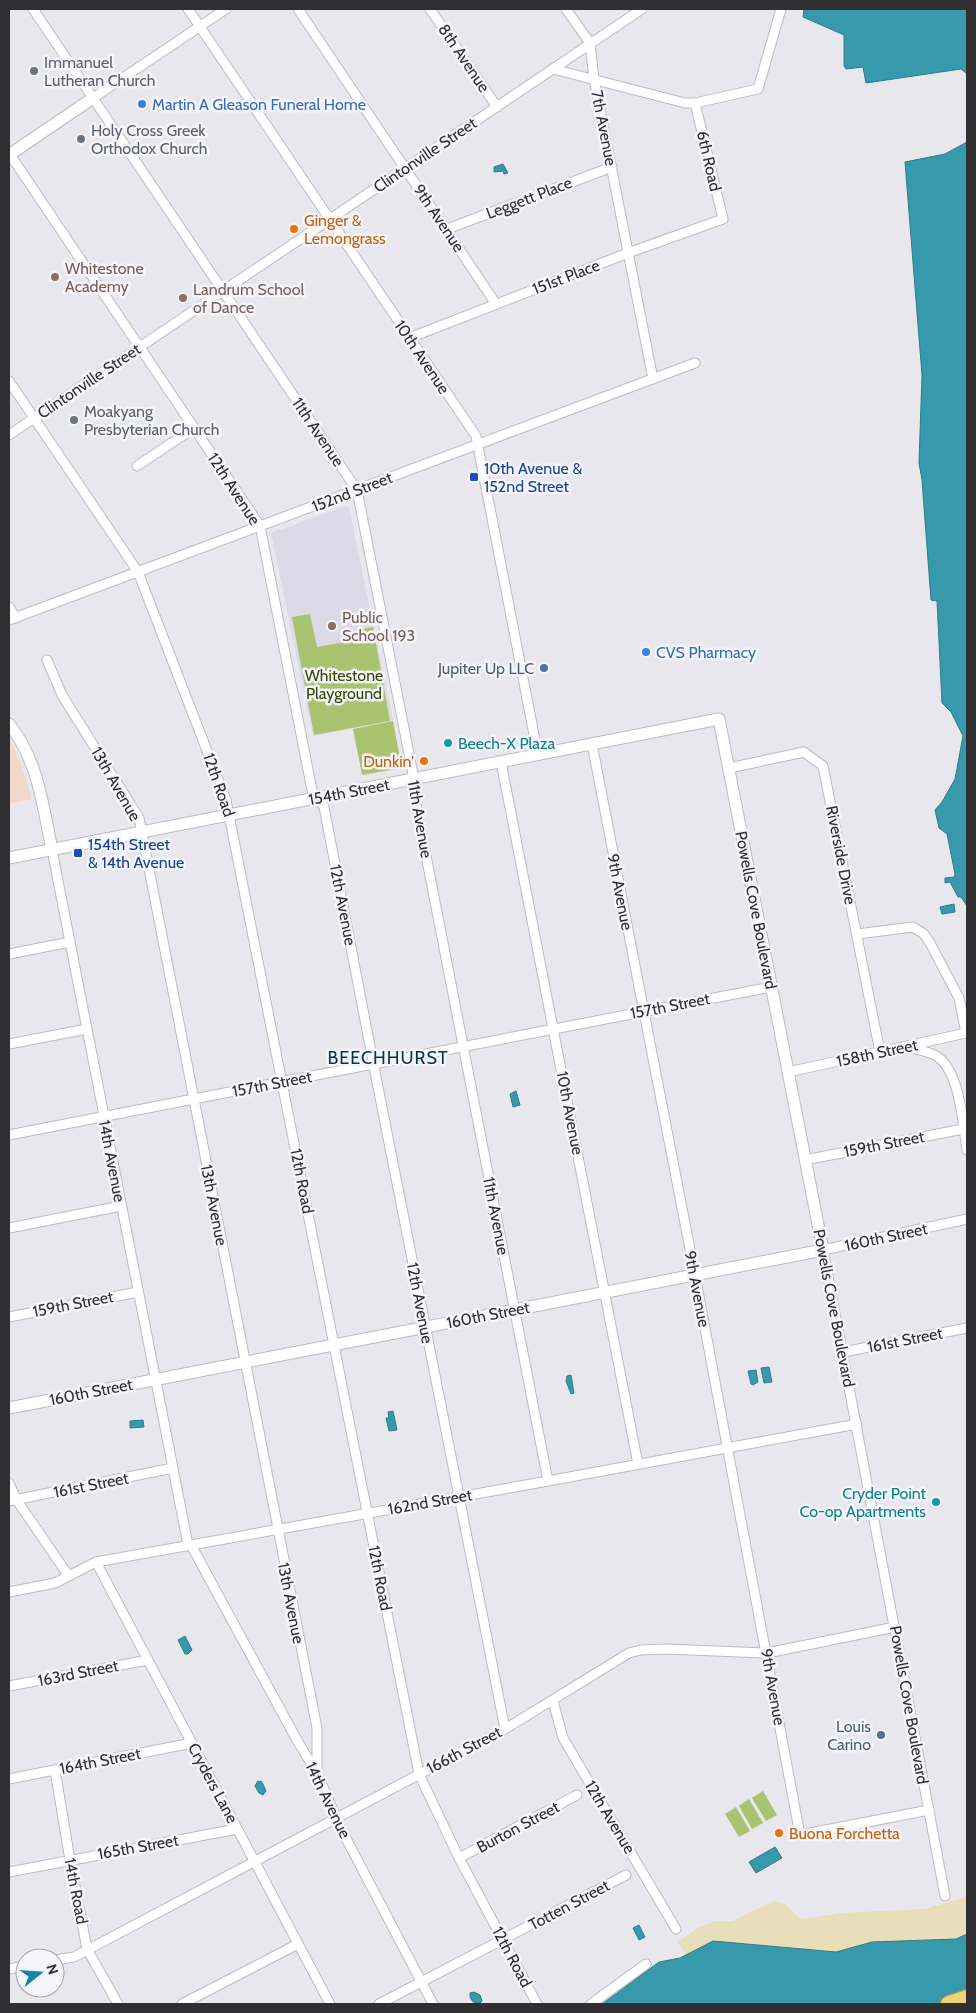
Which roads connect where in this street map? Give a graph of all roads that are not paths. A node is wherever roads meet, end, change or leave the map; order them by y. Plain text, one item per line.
1 (33, 9) edge
2 (188, 9) edge
3 (226, 9) edge
4 (298, 9) edge
5 (430, 9) edge
6 (566, 9) edge
7 (642, 9) edge
8 (781, 9) edge
9 (200, 26) junction
10 (590, 43) junction
11 (553, 69) junction
12 (594, 79) junction
13 (93, 98) junction
14 (695, 103) junction
15 (497, 107) junction
16 (9, 154) edge
17 (612, 167) junction
18 (406, 169) junction
19 (723, 219) joint
20 (330, 220) junction
21 (446, 229) junction
22 (628, 253) junction
23 (223, 290) junction
24 (496, 304) junction
25 (409, 338) junction
26 (139, 348) junction
27 (695, 363) dead end
28 (653, 379) junction
29 (9, 381) edge
30 (34, 418) junction
31 (194, 428) junction
32 (9, 435) edge
33 (478, 445) junction
34 (137, 466) dead end
35 (357, 490) junction
36 (260, 526) junction
37 (138, 572) junction
38 (9, 607) edge
39 (12, 619) edge
40 (47, 660) dead end
41 (719, 719) joint
42 (9, 724) edge
43 (592, 744) junction
44 (538, 754) junction
45 (501, 762) junction
46 (729, 768) junction
47 (414, 779) junction
48 (318, 798) junction
49 (230, 815) junction
50 (142, 832) junction
51 (52, 850) junction
52 (9, 858) edge
53 (857, 934) junction
54 (70, 942) junction
55 (9, 954) edge
56 (772, 987) junction
57 (643, 1012) junction
58 (553, 1028) junction
59 (87, 1029) junction
60 (966, 1033) edge
61 (9, 1044) edge
62 (463, 1047) junction
63 (906, 1047) junction
64 (880, 1052) junction
65 (373, 1064) junction
66 (788, 1072) junction
67 (283, 1082) junction
68 (194, 1099) junction
69 (104, 1117) junction
70 (963, 1129) junction
71 (9, 1136) edge
72 (967, 1150) edge
73 (805, 1160) junction
74 (121, 1206) junction
75 (967, 1220) edge
76 (9, 1228) edge
77 (823, 1250) junction
78 (695, 1275) junction
79 (138, 1292) junction
80 (604, 1293) junction
81 (515, 1310) junction
82 (9, 1317) edge
83 (424, 1328) junction
84 (967, 1328) edge
85 (335, 1345) junction
86 (843, 1352) junction
87 (244, 1363) junction
88 (155, 1380) junction
89 (9, 1408) edge
90 (856, 1424) junction
91 (727, 1448) junction
92 (638, 1464) junction
93 (173, 1468) junction
94 (548, 1482) junction
95 (9, 1483) edge
96 (458, 1497) junction
97 (12, 1500) edge
98 (367, 1513) junction
99 (277, 1530) junction
100 (189, 1545) junction
101 (96, 1562) junction
102 (68, 1575) junction
103 (9, 1592) edge
104 (895, 1627) junction
105 (767, 1653) junction
106 (148, 1660) junction
107 (9, 1686) edge
108 (553, 1701) junction
109 (505, 1729) junction
110 (192, 1744) junction
111 (55, 1770) junction
112 (317, 1773) junction
113 (418, 1774) junction
114 (9, 1779) edge
115 (578, 1795) dead end
116 (929, 1810) junction
117 (336, 1818) junction
118 (237, 1829) junction
119 (460, 1858) junction
120 (70, 1860) junction
121 (254, 1861) junction
122 (9, 1872) edge
123 (626, 1875) dead end
124 (945, 1896) dead end
125 (676, 1929) dead end
126 (502, 1940) junction
127 (298, 1944) junction
128 (87, 1949) junction
129 (65, 1958) edge
130 (646, 1964) dead end
131 (421, 1982) junction
132 (967, 1998) edge
133 (118, 2004) edge
134 (182, 2004) edge
135 (330, 2004) edge
136 (380, 2004) edge
137 (432, 2004) edge
138 (537, 2004) edge
139 (591, 2004) edge
140 (949, 2004) edge

1 - 13 street, 11th Avenue
2 - 9 street, 10th Avenue
3 - 9 street
4 - 18 street, 9th Avenue
5 - 15 street, 8th Avenue
6 - 10 street, 7th Avenue
7 - 10 street, Clintonville Street
8 - 14 street
9 - 13 street
9 - 20 street, 10th Avenue
10 - 11 street, Clintonville Street
10 - 12 street, 7th Avenue
11 - 12 street
11 - 15 street, Clintonville Street
12 - 14 street
12 - 17 street, 7th Avenue
13 - 16 street
13 - 23 street, 11th Avenue
14 - 19 street, 6th Road
15 - 18 street, Clintonville Street
16 - 26 street, 12th Avenue
17 - 21 street, Leggett Place
17 - 22 street, 7th Avenue
18 - 20 street, Clintonville Street
18 - 21 street, 9th Avenue
19 - 22 street, 151st Place
20 - 23 street, Clintonville Street
20 - 25 street, 10th Avenue
21 - 24 street, 9th Avenue
22 - 24 street, 151st Place
22 - 28 street
23 - 26 street, Clintonville Street
23 - 35 street, 11th Avenue
24 - 25 street, 151st Place
25 - 33 street, 10th Avenue
26 - 30 street, Clintonville Street
26 - 31 street, 12th Avenue
27 - 28 street, 152nd Street
28 - 33 street, 152nd Street
29 - 30 street, 12th Road
30 - 32 street, Clintonville Street
30 - 37 street, 12th Road
31 - 34 street
31 - 36 street, 12th Avenue
33 - 35 street, 152nd Street
33 - 44 street, 10th Avenue
35 - 36 street, 152nd Street
35 - 47 street, 11th Avenue
36 - 37 street, 152nd Street
36 - 48 street, 12th Avenue
37 - 39 street, 152nd Street
37 - 49 street, 12th Road
38 - 39 street
40 - 50 street, 13th Avenue
41 - 43 street, 154th Street
41 - 46 street, Powells Cove Boulevard
42 - 51 street, 14th Avenue
43 - 44 street, 154th Street
43 - 57 street, 9th Avenue
44 - 45 street, 154th Street
45 - 47 street, 154th Street
45 - 58 street, 10th Avenue
46 - 53 street, Riverside Drive
46 - 56 street, Powells Cove Boulevard
47 - 48 street, 154th Street
47 - 62 street, 11th Avenue
48 - 49 street, 154th Street
48 - 65 street, 12th Avenue
49 - 50 street, 154th Street
49 - 67 street, 12th Road
50 - 51 street, 154th Street
50 - 68 street, 13th Avenue
51 - 52 street, 154th Street
51 - 54 street, 14th Avenue
53 - 60 street
53 - 64 street, Riverside Drive
54 - 55 street
54 - 59 street, 14th Avenue
56 - 57 street, 157th Street
56 - 66 street, Powells Cove Boulevard
57 - 58 street, 157th Street
57 - 78 street, 9th Avenue
58 - 62 street, 157th Street
58 - 80 street, 10th Avenue
59 - 61 street
59 - 69 street, 14th Avenue
60 - 63 street, 158th Street
62 - 65 street, 157th Street
62 - 81 street, 11th Avenue
63 - 64 street, 158th Street
63 - 70 street
64 - 66 street, 158th Street
65 - 67 street, 157th Street
65 - 83 street, 12th Avenue
66 - 73 street, Powells Cove Boulevard
67 - 68 street, 157th Street
67 - 85 street, 12th Road
68 - 69 street, 157th Street
68 - 87 street, 13th Avenue
69 - 71 street, 157th Street
69 - 74 street, 14th Avenue
70 - 72 street
70 - 73 street, 159th Street
73 - 77 street, Powells Cove Boulevard
74 - 76 street
74 - 79 street, 14th Avenue
75 - 77 street, 160th Street
77 - 78 street, 160th Street
77 - 86 street, Powells Cove Boulevard
78 - 80 street, 160th Street
78 - 91 street, 9th Avenue
79 - 82 street, 159th Street
79 - 88 street, 14th Avenue
80 - 81 street, 160th Street
80 - 92 street, 10th Avenue
81 - 83 street, 160th Street
81 - 94 street, 11th Avenue
83 - 85 street, 160th Street
83 - 96 street, 12th Avenue
84 - 86 street, 161st Street
85 - 87 street, 160th Street
85 - 98 street, 12th Road
86 - 90 street, Powells Cove Boulevard
87 - 88 street, 160th Street
87 - 99 street, 13th Avenue
88 - 89 street, 160th Street
88 - 93 street, 14th Avenue
90 - 91 street, 162nd Street
90 - 104 street, Powells Cove Boulevard
91 - 92 street, 162nd Street
91 - 105 street, 9th Avenue
92 - 94 street, 162nd Street
93 - 97 street, 161st Street
93 - 100 street, 14th Avenue
94 - 96 street, 162nd Street
95 - 97 street
96 - 98 street, 162nd Street
96 - 109 street, 12th Avenue
97 - 102 street
98 - 99 street, 162nd Street
98 - 113 street, 12th Road
99 - 100 street, 162nd Street
99 - 112 street, 13th Avenue
100 - 101 street, 162nd Street
100 - 112 street, 14th Avenue
101 - 102 street, 162nd Street
101 - 106 street, Cryders Lane
102 - 103 street, 162nd Street
104 - 105 street, 166th Street
104 - 116 street, Powells Cove Boulevard
105 - 108 street, 166th Street
105 - 116 street, 9th Avenue
106 - 107 street, 163rd Street
106 - 110 street, Cryders Lane
108 - 109 street, 166th Street
108 - 125 street, 12th Avenue
109 - 113 street, 166th Street
110 - 111 street, 164th Street
110 - 118 street, Cryders Lane
111 - 114 street, 164th Street
111 - 120 street, 14th Road
112 - 117 street, 14th Avenue
113 - 117 street, 166th Street
113 - 119 street, 12th Road
115 - 119 street, Burton Street
116 - 124 street, Powells Cove Boulevard
117 - 121 street, 166th Street
117 - 131 street, 14th Avenue
118 - 120 street, 165th Street
118 - 121 street, Cryders Lane
119 - 126 street, 12th Road
120 - 122 street, 165th Street
120 - 128 street, 14th Road
121 - 127 street, Cryders Lane
121 - 128 street, 166th Street
123 - 126 street, Totten Street
126 - 131 street, Totten Street
126 - 138 street, 12th Road
127 - 134 street
127 - 135 street, Cryders Lane
128 - 129 street, 166th Street
128 - 133 street, 14th Road
130 - 139 street
131 - 136 street, Totten Street
131 - 137 street, 14th Avenue
132 - 140 highway

